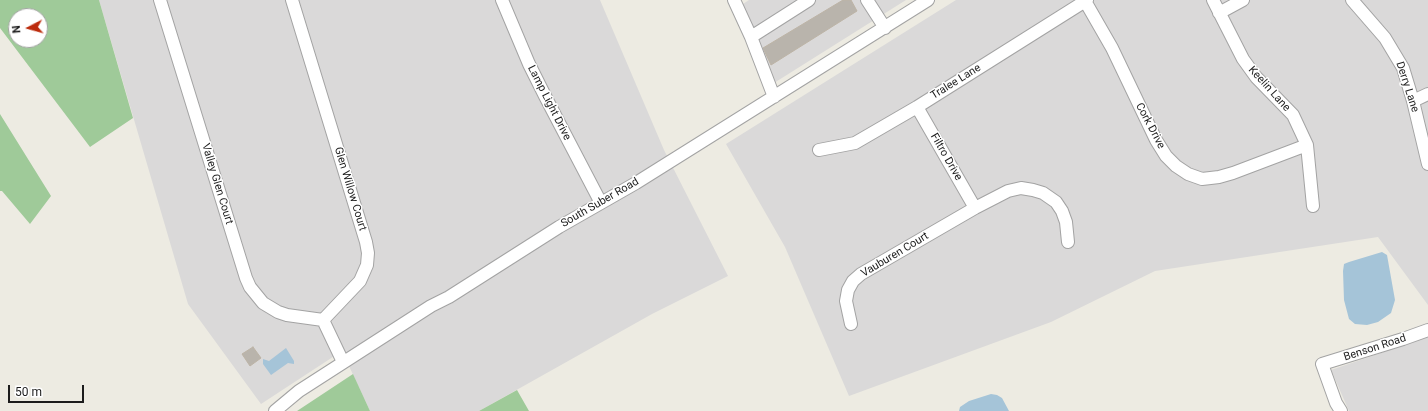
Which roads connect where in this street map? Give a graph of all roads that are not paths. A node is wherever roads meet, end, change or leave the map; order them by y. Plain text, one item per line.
1 (160, 0) edge
2 (292, 0) edge
3 (502, 0) edge
4 (734, 0) edge
5 (809, 0) edge
6 (868, 0) edge
7 (928, 0) edge
8 (1213, 0) edge
9 (1243, 0) edge
10 (1352, 0) edge
11 (1086, 1) edge
12 (1219, 13) junction
13 (885, 28) junction
14 (751, 37) junction
15 (1428, 94) edge
16 (774, 97) junction
17 (1413, 101) junction
18 (917, 107) junction
19 (1307, 145) junction
20 (819, 150) dead end
21 (1428, 164) edge
22 (601, 203) junction
23 (1313, 206) dead end
24 (975, 208) junction
25 (1068, 242) dead end
26 (323, 320) junction
27 (850, 324) dead end
28 (1428, 330) edge
29 (343, 362) junction
30 (275, 411) edge
31 (1341, 411) edge

1 - 26 street, Valley Glen Court
2 - 26 street, Glen Willow Court
3 - 22 street, Lamp Light Drive
4 - 14 street
5 - 14 street
6 - 13 street
7 - 13 street, South Suber Road
8 - 12 street, Keelin Lane
9 - 12 street
10 - 17 street, Derry Lane
11 - 18 street, Tralee Lane
11 - 19 street, Cork Drive
12 - 19 street, Keelin Lane
13 - 16 street, South Suber Road
14 - 16 street
15 - 17 street
16 - 22 street, South Suber Road
17 - 21 street, Derry Lane
18 - 20 street, Tralee Lane
18 - 24 street, Filtro Drive
19 - 23 street, Keelin Lane
22 - 29 street, South Suber Road
24 - 25 street, Vauburen Court
24 - 27 street, Vauburen Court
26 - 29 street
28 - 31 street, Benson Road
29 - 30 street, South Suber Road

